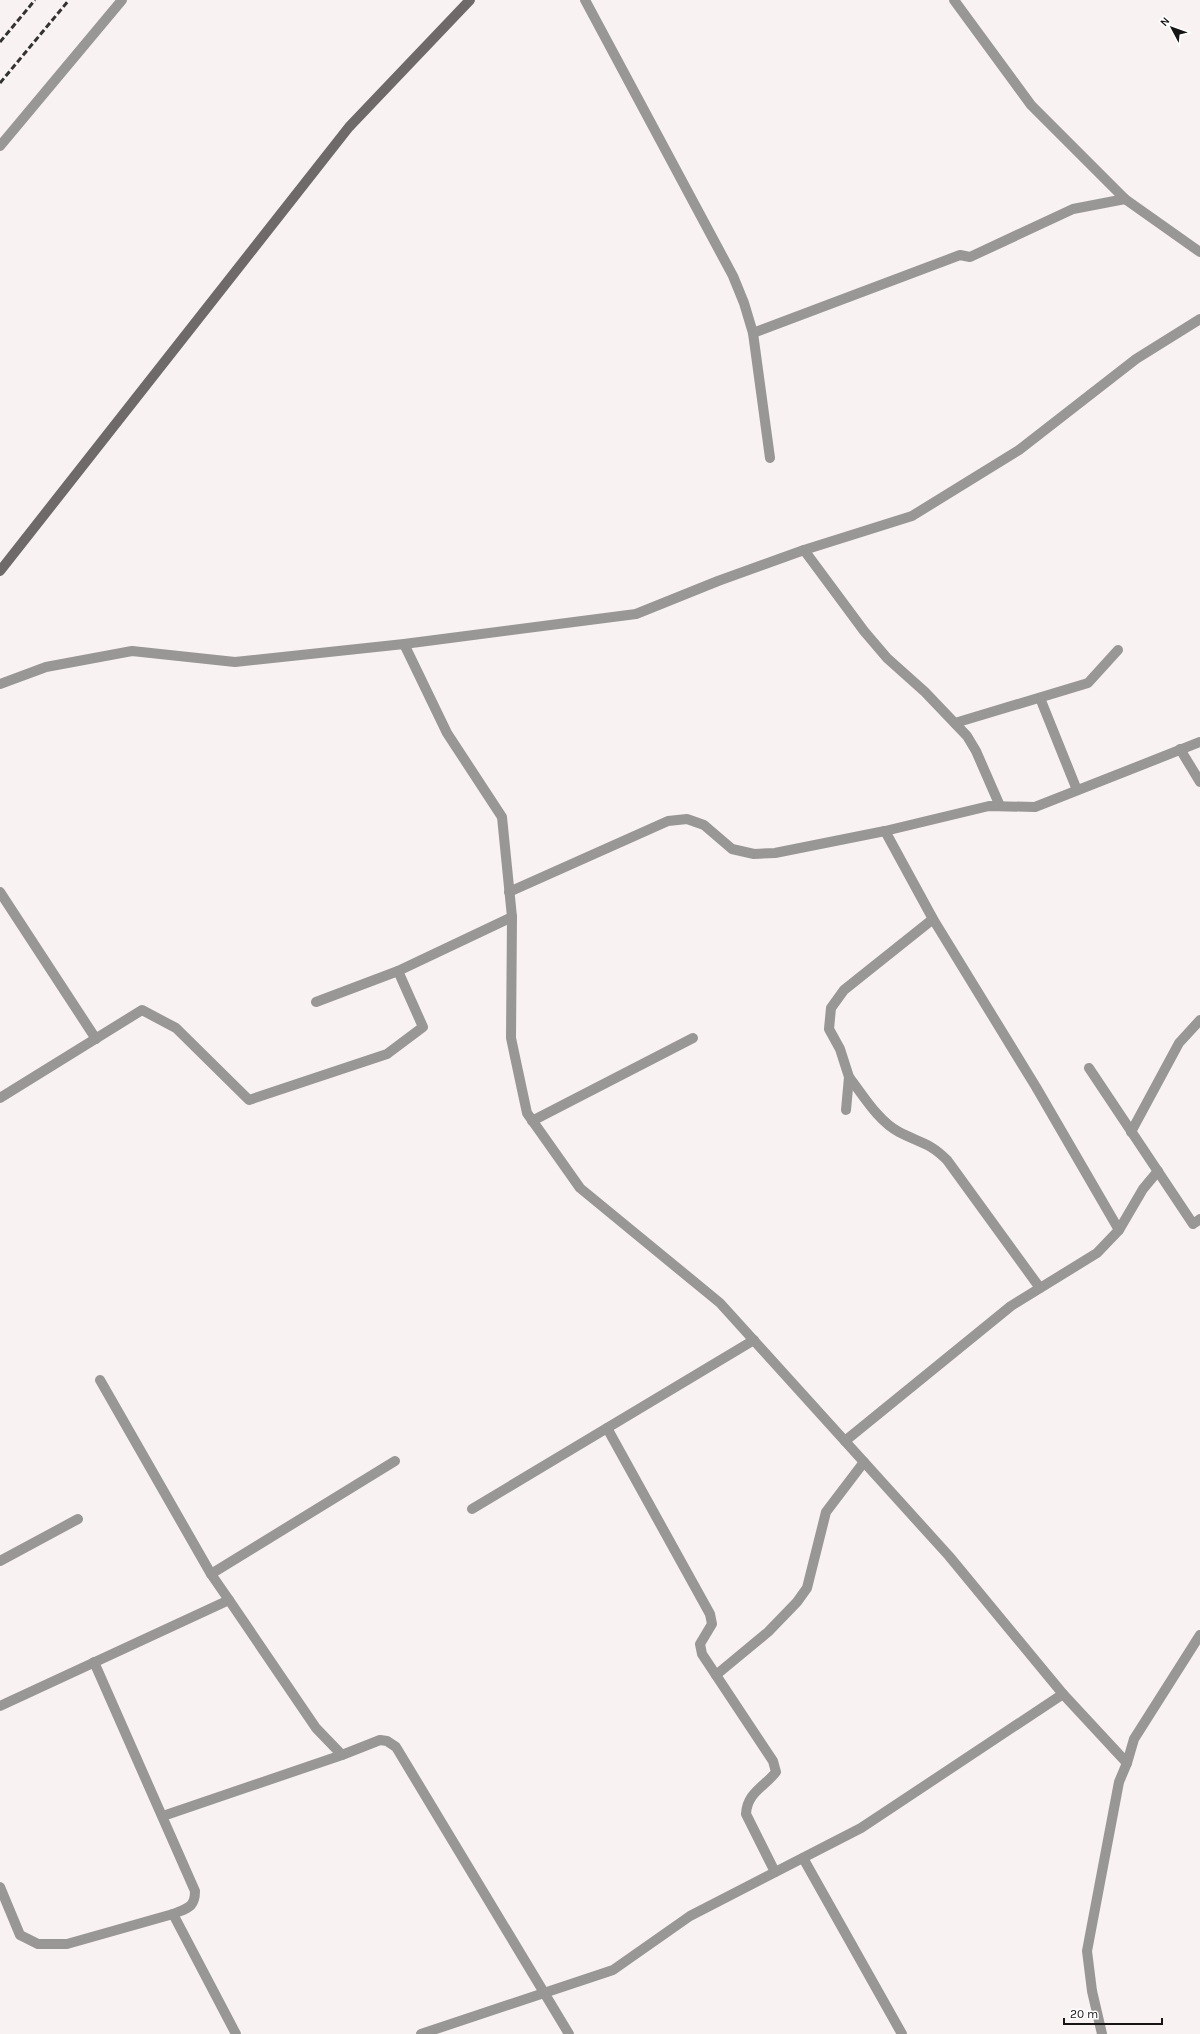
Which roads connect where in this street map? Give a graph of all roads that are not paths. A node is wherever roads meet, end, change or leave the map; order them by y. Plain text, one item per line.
1 (122, 0) edge
2 (470, 0) edge
3 (585, 0) edge
4 (954, 0) edge
5 (0, 146) edge
6 (1125, 199) junction
7 (1200, 252) edge
8 (1200, 319) edge
9 (753, 333) junction
10 (770, 458) dead end
11 (804, 550) junction
12 (0, 571) edge
13 (404, 644) junction
14 (1118, 650) dead end
15 (0, 684) edge
16 (1040, 698) junction
17 (955, 723) junction
18 (1200, 742) edge
19 (1180, 749) junction
20 (1200, 782) edge
21 (1077, 790) junction
22 (1000, 806) junction
23 (885, 831) junction
24 (0, 892) edge
25 (509, 892) junction
26 (512, 917) junction
27 (933, 919) junction
28 (398, 971) junction
29 (316, 1002) dead end
30 (1200, 1020) edge
31 (693, 1038) dead end
32 (96, 1039) junction
33 (1089, 1068) dead end
34 (849, 1077) junction
35 (0, 1098) edge
36 (846, 1110) dead end
37 (532, 1121) junction
38 (1131, 1132) junction
39 (1158, 1171) junction
40 (1200, 1219) edge
41 (1119, 1230) junction
42 (1040, 1288) junction
43 (754, 1340) junction
44 (100, 1380) dead end
45 (607, 1428) junction
46 (845, 1441) junction
47 (395, 1461) dead end
48 (864, 1462) junction
49 (472, 1509) dead end
50 (78, 1519) dead end
51 (0, 1561) edge
52 (211, 1574) junction
53 (229, 1600) junction
54 (1200, 1635) edge
55 (94, 1662) junction
56 (716, 1675) junction
57 (1063, 1694) junction
58 (0, 1706) edge
59 (342, 1755) junction
60 (1127, 1763) junction
61 (163, 1816) junction
62 (802, 1858) junction
63 (775, 1872) junction
64 (0, 1888) edge
65 (173, 1914) junction
66 (545, 1993) junction
67 (236, 2034) edge
68 (421, 2034) edge
69 (569, 2034) edge
70 (902, 2034) edge
71 (1102, 2034) edge

1 - 5 street
2 - 12 street
3 - 9 street
4 - 6 street
6 - 7 street
6 - 9 street
8 - 11 street
9 - 10 street
11 - 13 street
11 - 17 street
13 - 15 street
13 - 25 street
14 - 16 street
16 - 17 street
16 - 21 street
17 - 22 street
18 - 19 street
19 - 20 street
19 - 21 street
21 - 22 street
22 - 23 street
23 - 25 street
23 - 27 street
24 - 32 street
25 - 26 street
26 - 28 street
26 - 37 street
27 - 34 street
27 - 41 street
28 - 29 street
28 - 32 street
30 - 38 street
31 - 37 street
32 - 35 street
33 - 38 street
34 - 36 street
34 - 42 street
37 - 43 street
38 - 39 street
39 - 40 street
39 - 41 street
41 - 42 street
42 - 46 street
43 - 45 street
43 - 46 street
44 - 52 street
45 - 49 street
45 - 56 street
46 - 48 street
47 - 52 street
48 - 56 street
48 - 57 street
50 - 51 street
52 - 53 street
53 - 55 street
53 - 59 street
54 - 60 street
55 - 58 street
55 - 61 street
56 - 63 street
57 - 60 street
57 - 62 street
59 - 61 street
59 - 66 street
60 - 71 street
61 - 65 street
62 - 63 street
62 - 70 street
63 - 66 street
64 - 65 street
65 - 67 street
66 - 68 street
66 - 69 street

